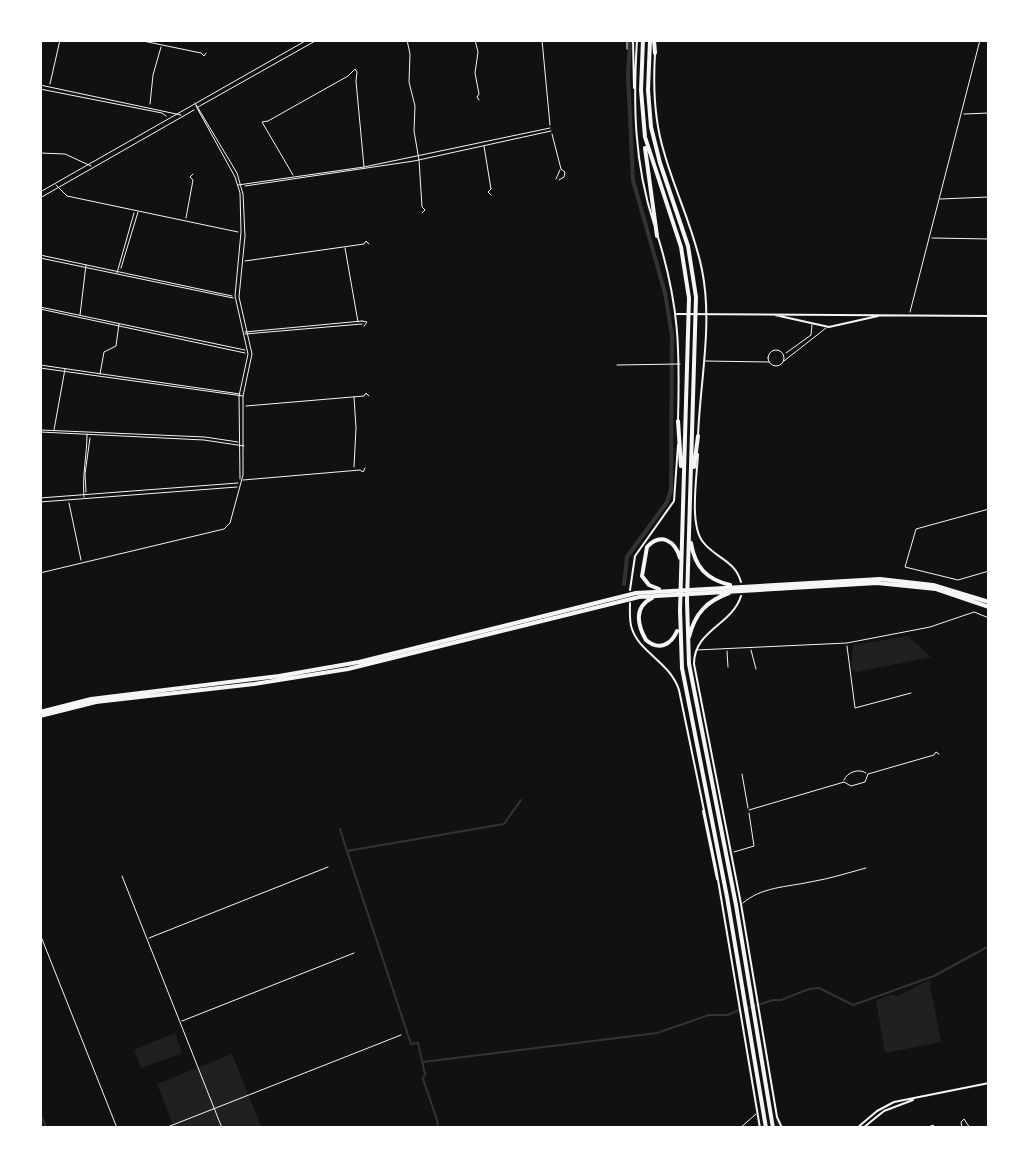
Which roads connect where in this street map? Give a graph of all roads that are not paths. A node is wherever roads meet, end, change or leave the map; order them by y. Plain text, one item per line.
1 (60, 40) edge
2 (138, 40) edge
3 (307, 40) edge
4 (317, 40) edge
5 (407, 40) edge
6 (475, 40) edge
7 (542, 40) edge
8 (627, 40) edge
9 (638, 40) edge
10 (654, 40) edge
11 (980, 40) edge
12 (161, 45) junction
13 (627, 49) dead end
14 (201, 53) dead end
15 (655, 53) joint
16 (275, 59) junction
17 (277, 63) junction
18 (348, 76) junction
19 (356, 81) junction
20 (40, 85) edge
21 (40, 89) edge
22 (49, 89) junction
23 (479, 94) dead end
24 (195, 103) junction
25 (150, 106) junction
26 (198, 108) junction
27 (149, 111) junction
28 (179, 112) junction
29 (989, 113) edge
30 (961, 115) junction
31 (182, 117) junction
32 (167, 119) junction
33 (170, 123) junction
34 (644, 129) junction
35 (551, 130) junction
36 (484, 144) junction
37 (40, 153) edge
38 (419, 158) junction
39 (90, 164) junction
40 (93, 168) junction
41 (365, 168) junction
42 (561, 169) dead end
43 (294, 178) junction
44 (193, 180) dead end
45 (55, 184) junction
46 (240, 186) junction
47 (58, 188) junction
48 (491, 189) dead end
49 (40, 192) edge
50 (989, 197) edge
51 (40, 198) edge
52 (939, 199) junction
53 (422, 207) dead end
54 (137, 210) junction
55 (186, 220) junction
56 (243, 233) junction
57 (657, 236) junction
58 (929, 238) junction
59 (989, 239) edge
60 (364, 244) dead end
61 (345, 247) junction
62 (40, 256) edge
63 (240, 261) junction
64 (85, 266) junction
65 (119, 273) junction
66 (237, 298) junction
67 (40, 308) edge
68 (815, 313) junction
69 (677, 314) junction
70 (774, 314) junction
71 (844, 314) junction
72 (705, 315) junction
73 (884, 315) junction
74 (909, 315) junction
75 (80, 316) junction
76 (989, 316) edge
77 (811, 323) junction
78 (844, 323) junction
79 (119, 325) junction
80 (829, 327) junction
81 (246, 333) junction
82 (250, 352) junction
83 (782, 352) junction
84 (768, 356) junction
85 (762, 361) junction
86 (784, 361) junction
87 (705, 362) junction
88 (769, 362) junction
89 (680, 364) junction
90 (617, 365) dead end
91 (40, 367) edge
92 (64, 370) junction
93 (100, 375) junction
94 (241, 395) junction
95 (364, 396) dead end
96 (354, 397) junction
97 (241, 407) junction
98 (678, 421) junction
99 (40, 431) edge
100 (54, 432) junction
101 (88, 433) junction
102 (698, 436) junction
103 (242, 444) junction
104 (354, 470) junction
105 (360, 470) dead end
106 (241, 482) junction
107 (683, 483) junction
108 (691, 485) junction
109 (239, 487) junction
110 (85, 494) junction
111 (68, 496) junction
112 (40, 498) edge
113 (85, 499) junction
114 (68, 500) junction
115 (40, 502) edge
116 (989, 509) edge
117 (689, 532) junction
118 (81, 563) junction
119 (681, 563) junction
120 (989, 571) edge
121 (40, 573) edge
122 (743, 584) junction
123 (630, 590) dead end
124 (699, 591) junction
125 (669, 592) junction
126 (739, 593) junction
127 (661, 595) junction
128 (630, 603) dead end
129 (989, 604) edge
130 (989, 618) edge
131 (679, 625) junction
132 (847, 643) junction
133 (687, 647) junction
134 (751, 648) junction
135 (726, 649) junction
136 (696, 650) junction
137 (728, 667) dead end
138 (756, 669) dead end
139 (911, 693) dead end
140 (40, 714) edge
141 (934, 755) dead end
142 (742, 774) dead end
143 (868, 774) junction
144 (844, 782) junction
145 (749, 810) junction
146 (731, 853) junction
147 (328, 867) dead end
148 (866, 868) dead end
149 (122, 876) dead end
150 (741, 904) junction
151 (40, 934) edge
152 (147, 938) junction
153 (354, 953) dead end
154 (754, 997) junction
155 (742, 1000) junction
156 (757, 1012) junction
157 (744, 1015) junction
158 (180, 1022) junction
159 (401, 1035) dead end
160 (989, 1083) edge
161 (918, 1098) junction
162 (214, 1108) junction
163 (758, 1114) junction
164 (117, 1128) edge
165 (165, 1128) edge
166 (222, 1128) edge
167 (740, 1128) edge
168 (763, 1128) edge
169 (773, 1128) edge
170 (782, 1128) edge
171 (857, 1128) edge
172 (863, 1128) edge
173 (926, 1128) edge
174 (936, 1128) edge
175 (962, 1128) edge
176 (970, 1128) edge

1 - 22 street
2 - 12 street
3 - 16 street
4 - 17 street
5 - 38 street
6 - 23 street
7 - 35 street
8 - 13 street
9 - 34 highway
9 - 57 street
10 - 15 highway
10 - 108 highway
11 - 30 street
12 - 14 street
12 - 25 street
15 - 72 street
16 - 17 street
16 - 24 street
17 - 26 street
18 - 19 street
18 - 19 street
18 - 43 street
19 - 41 street
20 - 22 street
21 - 22 street
22 - 25 street
22 - 27 street
24 - 26 street
24 - 28 street
25 - 27 street
25 - 28 street
26 - 31 street
26 - 46 street
27 - 32 street
28 - 31 street
28 - 32 street
29 - 30 street
30 - 52 street
31 - 33 street
32 - 33 street
32 - 39 street
33 - 40 street
34 - 57 highway
34 - 107 highway
35 - 36 street
35 - 42 street
36 - 38 street
36 - 48 street
37 - 39 street
38 - 41 street
38 - 53 street
39 - 40 street
39 - 45 street
40 - 47 street
41 - 43 street
43 - 46 street
44 - 55 street
45 - 47 street
45 - 49 street
46 - 56 street
47 - 51 street
47 - 54 street
50 - 52 street
52 - 58 street
54 - 55 street
54 - 65 street
55 - 56 street
56 - 63 street
57 - 69 street
58 - 59 street
58 - 74 street
60 - 61 street
61 - 63 street
61 - 81 street
62 - 64 street
63 - 66 street
64 - 65 street
64 - 75 street
65 - 66 street
66 - 81 street
67 - 75 street
68 - 70 street
68 - 71 street
68 - 77 street
69 - 72 street
69 - 89 street
70 - 72 street
70 - 77 street
71 - 73 street
71 - 78 street
72 - 87 street
73 - 74 street
73 - 78 street
74 - 76 street
75 - 79 street
77 - 80 street
77 - 83 street
78 - 80 street
79 - 82 street
79 - 93 street
80 - 86 street
81 - 82 street
82 - 94 street
83 - 84 street
83 - 86 street
84 - 85 street
84 - 88 street
85 - 87 street
85 - 88 street
86 - 88 street
87 - 102 street
89 - 90 street
89 - 98 street
91 - 92 street
92 - 93 street
92 - 100 street
93 - 94 street
94 - 97 street
95 - 96 street
96 - 97 street
96 - 104 street
97 - 103 street
98 - 107 highway
98 - 123 street
99 - 100 street
100 - 101 street
101 - 103 street
101 - 110 street
102 - 108 highway
102 - 122 street
103 - 106 street
104 - 105 street
104 - 106 street
106 - 109 street
106 - 110 street
107 - 119 highway
108 - 117 highway
109 - 113 street
109 - 118 street
110 - 111 street
110 - 113 street
111 - 112 street
111 - 114 street
113 - 114 street
114 - 115 street
114 - 118 street
116 - 120 street
117 - 122 highway
117 - 133 highway
118 - 121 street
119 - 125 highway
119 - 131 highway
122 - 124 highway
122 - 129 highway
124 - 125 highway
124 - 126 highway
125 - 127 highway
125 - 140 highway
126 - 129 highway
126 - 133 highway
126 - 136 street
127 - 131 highway
127 - 140 highway
128 - 155 street
130 - 132 street
131 - 155 highway
132 - 134 street
132 - 139 street
133 - 154 highway
134 - 135 street
134 - 138 street
135 - 136 street
135 - 137 street
136 - 146 street
141 - 143 street
142 - 145 street
143 - 144 street
143 - 144 street
144 - 145 street
145 - 146 street
146 - 150 street
147 - 152 street
148 - 150 street
149 - 152 street
150 - 154 street
151 - 164 street
152 - 158 street
153 - 158 street
154 - 156 highway
155 - 157 highway
156 - 169 highway
156 - 170 street
157 - 163 street
157 - 168 highway
158 - 162 street
159 - 162 street
160 - 161 street
161 - 171 street
161 - 172 street
162 - 165 street
162 - 166 street
163 - 167 street
163 - 168 street
173 - 174 street
175 - 176 street

